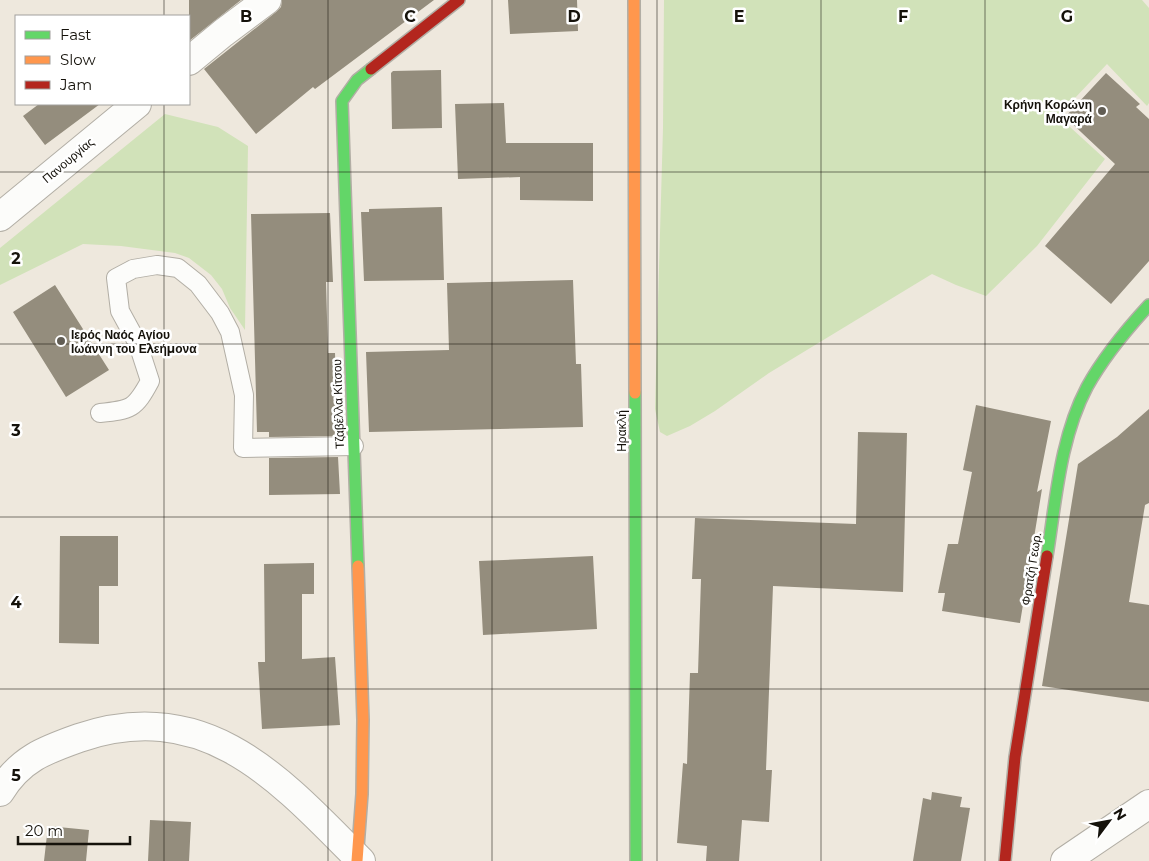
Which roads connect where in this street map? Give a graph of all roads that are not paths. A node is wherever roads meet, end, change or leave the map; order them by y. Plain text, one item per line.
1 (267, 0) edge
2 (459, 0) edge
3 (634, 0) edge
4 (190, 60) edge
5 (136, 105) edge
6 (0, 217) edge
7 (1149, 305) edge
8 (100, 413) dead end
9 (354, 446) junction
10 (0, 792) edge
11 (1149, 804) edge
12 (359, 860) edge
13 (636, 861) edge
14 (1005, 861) edge
15 (1064, 861) edge

1 - 4 street
2 - 9 street, Τζαβέλλα Κίτσου
3 - 13 street, Ηρακλή
5 - 6 street, Πανουργίας
7 - 14 street, Φρατζή Γεωρ.
8 - 9 lane
9 - 12 street, Τζαβέλλα Κίτσου
10 - 12 street
11 - 15 street

